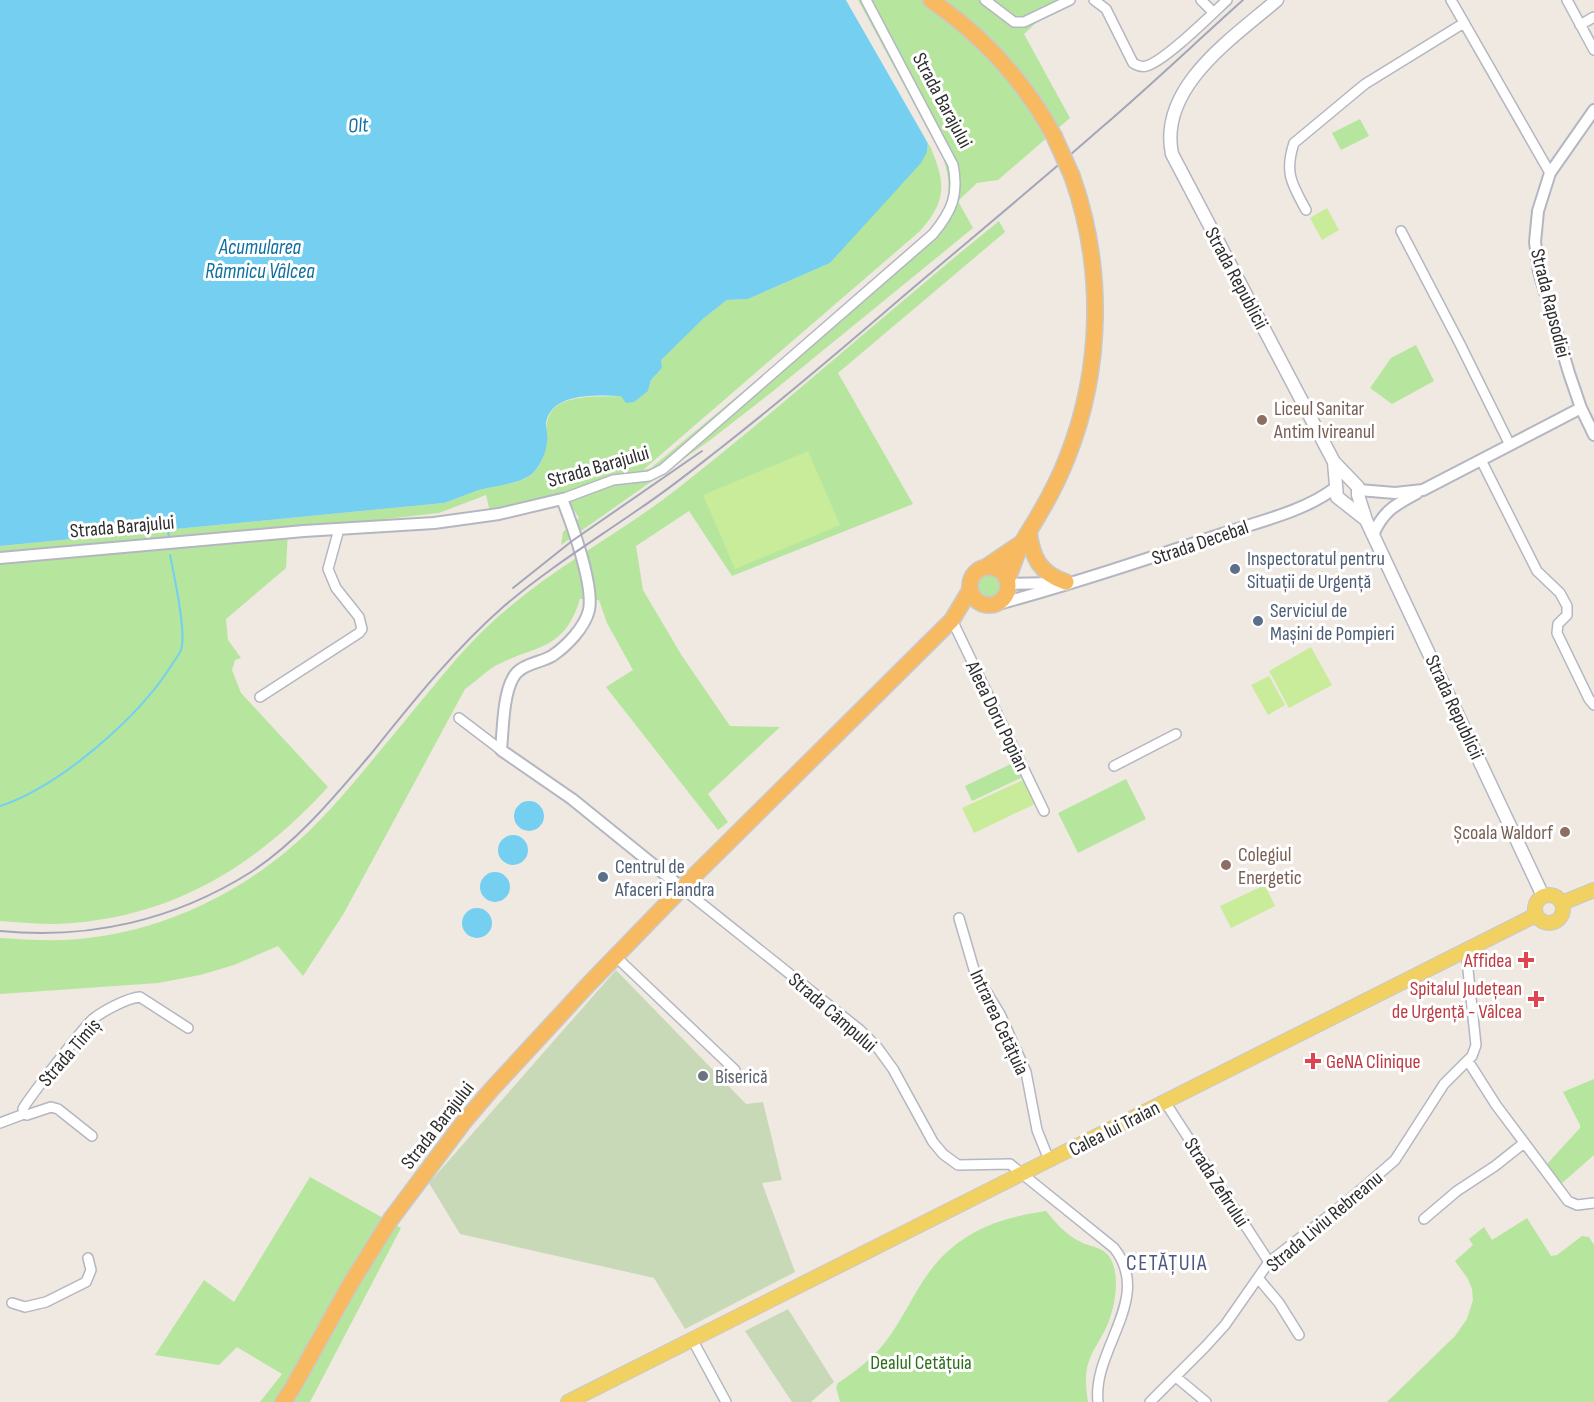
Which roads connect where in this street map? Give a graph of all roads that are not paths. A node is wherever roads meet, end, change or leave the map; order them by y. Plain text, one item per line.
1 (866, 0) edge
2 (931, 0) edge
3 (985, 0) edge
4 (1070, 0) edge
5 (1094, 0) edge
6 (1227, 0) edge
7 (1277, 0) edge
8 (1451, 0) edge
9 (1567, 0) edge
10 (1204, 1) edge
11 (1213, 12) junction
12 (1594, 17) edge
13 (1464, 23) junction
14 (1580, 25) junction
15 (1594, 50) edge
16 (1594, 110) edge
17 (1550, 173) junction
18 (1306, 210) dead end
19 (1401, 231) dead end
20 (1581, 408) junction
21 (1594, 435) edge
22 (1510, 445) junction
23 (1480, 460) junction
24 (1335, 462) junction
25 (1350, 479) junction
26 (1423, 490) junction
27 (1339, 493) junction
28 (1358, 493) junction
29 (562, 499) junction
30 (1366, 520) junction
31 (339, 529) junction
32 (1373, 535) junction
33 (1026, 537) junction
34 (0, 558) edge
35 (986, 567) junction
36 (1082, 580) junction
37 (1066, 582) junction
38 (1008, 583) junction
39 (970, 590) junction
40 (991, 605) junction
41 (952, 620) junction
42 (260, 697) dead end
43 (1594, 705) edge
44 (459, 718) dead end
45 (1176, 734) dead end
46 (501, 750) junction
47 (1114, 766) dead end
48 (1044, 812) dead end
49 (682, 888) junction
50 (1594, 890) edge
51 (1543, 896) junction
52 (1562, 903) junction
53 (1536, 915) junction
54 (959, 918) dead end
55 (1466, 951) junction
56 (615, 956) junction
57 (188, 1028) dead end
58 (1468, 1060) junction
59 (735, 1070) dead end
60 (1165, 1102) junction
61 (24, 1114) junction
62 (0, 1124) edge
63 (92, 1136) dead end
64 (1524, 1143) junction
65 (1049, 1160) junction
66 (1022, 1174) junction
67 (1594, 1203) edge
68 (1424, 1219) dead end
69 (88, 1258) dead end
70 (1269, 1262) junction
71 (1258, 1278) junction
72 (12, 1303) dead end
73 (1299, 1335) dead end
74 (692, 1340) junction
75 (1176, 1377) junction
76 (288, 1399) edge
77 (584, 1399) edge
78 (568, 1402) edge
79 (726, 1402) edge
80 (1098, 1402) edge
81 (1150, 1402) edge
82 (1206, 1402) edge

1 - 29 street, Strada Barajului
2 - 33 highway, bridge
3 - 4 street
5 - 11 street
6 - 11 street
7 - 24 main road, Strada Republicii
8 - 13 street
9 - 14 street
10 - 11 street
12 - 14 street
13 - 17 street
13 - 18 street
14 - 15 street
16 - 17 street, Strada Rapsodiei
17 - 20 street, Strada Rapsodiei
19 - 22 street
20 - 21 street, Strada Rapsodiei
20 - 22 street
22 - 23 street
23 - 26 street
23 - 43 street
24 - 25 main road, Strada Republicii
24 - 27 main road, Strada Republicii
25 - 27 main road
25 - 28 main road, Strada Republicii
26 - 28 street
26 - 32 street
27 - 28 main road
27 - 30 main road, Strada Republicii
27 - 36 street, Strada Decebal
28 - 30 main road, Strada Republicii
29 - 31 street, Strada Barajului
29 - 46 street
30 - 32 main road, Strada Republicii
31 - 34 street, Strada Barajului
31 - 42 street
32 - 51 main road, Strada Republicii
33 - 35 highway
33 - 37 highway
33 - 38 highway
35 - 38 highway
35 - 39 highway
36 - 37 street, Strada Decebal
36 - 40 street, Strada Decebal
37 - 38 street, Strada Decebal
38 - 40 highway
39 - 40 highway
39 - 41 highway, Strada Barajului
40 - 41 highway, Strada Barajului
41 - 48 street, Aleea Doru Popian
41 - 49 highway, Strada Barajului
44 - 46 street
45 - 47 street
46 - 49 street
49 - 56 highway, Strada Barajului
49 - 66 street, Strada Câmpului
50 - 52 main road
51 - 52 main road
51 - 53 main road
52 - 53 main road
53 - 55 main road, Calea lui Traian
54 - 65 street, Intrarea Cetățuia
55 - 58 street
55 - 60 main road, Calea lui Traian
56 - 59 street
56 - 76 highway, Strada Barajului
57 - 61 street, Strada Timiș
58 - 64 street
58 - 70 street, Strada Liviu Rebreanu
60 - 65 main road, Calea lui Traian
60 - 70 street, Strada Zefirului
61 - 62 street, Strada Timiș
61 - 63 street, Strada Timiș
64 - 67 street
64 - 68 street
65 - 66 main road, Calea lui Traian
66 - 74 main road, Calea lui Traian
66 - 80 street
69 - 72 street
70 - 71 street, Strada Liviu Rebreanu
71 - 73 street
71 - 75 street, Strada Liviu Rebreanu
74 - 77 main road, Calea lui Traian
74 - 79 street
75 - 81 street, Strada Liviu Rebreanu
75 - 82 street
77 - 78 main road, Calea lui Traian

